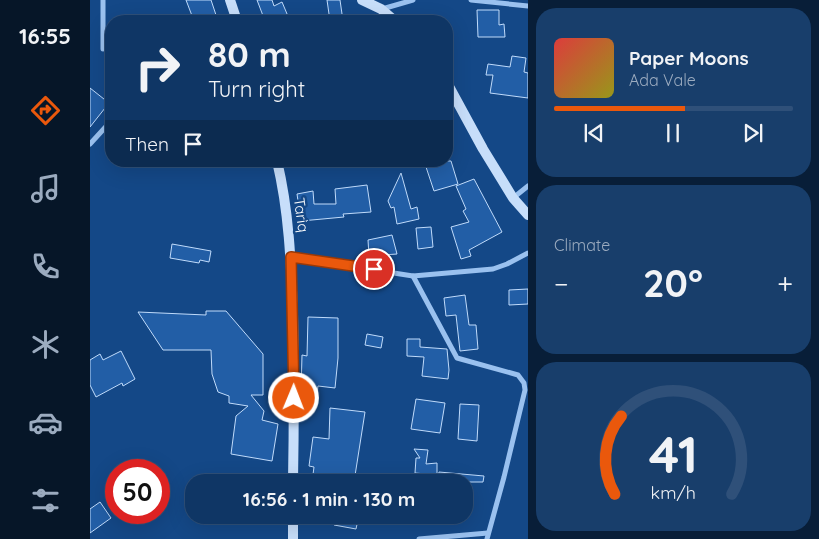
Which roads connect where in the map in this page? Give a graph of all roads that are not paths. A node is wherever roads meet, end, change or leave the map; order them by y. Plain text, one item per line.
1 (103, 0) edge
2 (230, 0) edge
3 (362, 0) edge
4 (413, 0) edge
5 (471, 0) edge
6 (528, 6) edge
7 (382, 9) junction
8 (235, 15) edge
9 (388, 15) edge
10 (103, 49) dead end
11 (453, 94) edge
12 (105, 128) edge
13 (90, 144) edge
14 (278, 167) edge
15 (528, 186) edge
16 (513, 198) junction
17 (528, 215) edge
18 (528, 253) edge
19 (291, 257) junction
20 (413, 276) junction
21 (293, 474) edge
22 (293, 524) edge
23 (488, 536) edge
24 (293, 539) edge
25 (418, 539) edge

1 - 10 street
2 - 8 main road
3 - 7 main road
4 - 7 street
5 - 6 street
7 - 9 main road
11 - 16 main road
12 - 13 street
14 - 19 main road, Tariq
15 - 16 street
16 - 17 main road
18 - 20 street
19 - 20 street
19 - 21 main road, Tariq
20 - 23 street
22 - 24 main road
23 - 25 street

